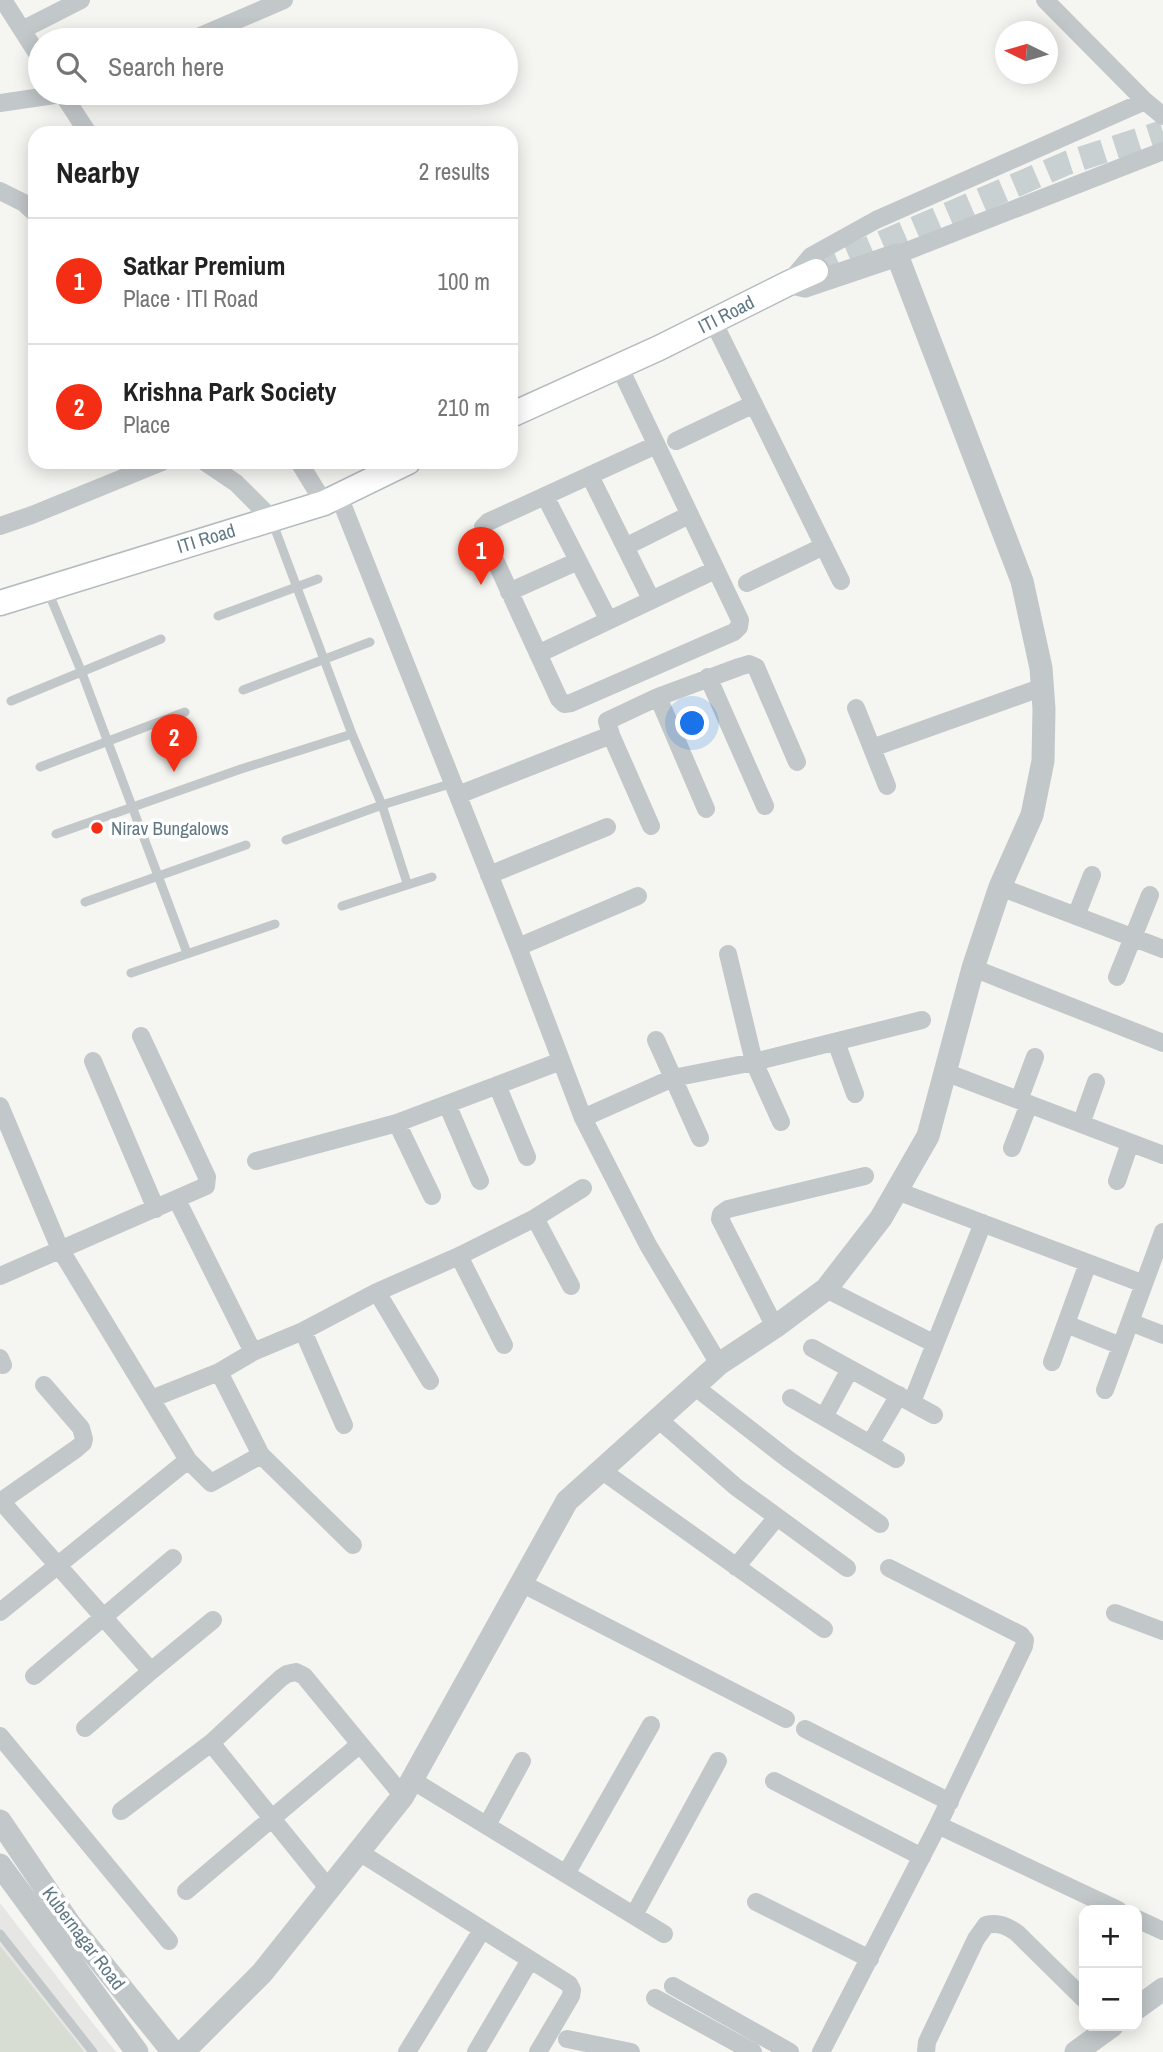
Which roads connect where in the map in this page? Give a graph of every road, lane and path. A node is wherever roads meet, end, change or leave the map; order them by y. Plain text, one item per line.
1 (4, 0) edge
2 (81, 0) edge
3 (284, 0) edge
4 (1045, 0) edge
5 (219, 28) edge
6 (22, 30) junction
7 (28, 39) edge
8 (28, 99) edge
9 (1145, 101) junction
10 (0, 103) edge
11 (72, 105) edge
12 (0, 110) edge
13 (1163, 116) edge
14 (84, 126) edge
15 (1163, 151) edge
16 (0, 191) edge
17 (28, 206) edge
18 (897, 255) junction
19 (816, 271) tunnel mouth
20 (789, 283) junction
21 (713, 321) junction
22 (619, 366) junction
23 (754, 404) junction
24 (518, 412) edge
25 (676, 441) dead end
26 (656, 445) junction
27 (145, 469) edge
28 (215, 469) edge
29 (305, 469) edge
30 (393, 469) edge
31 (590, 476) junction
32 (545, 496) junction
33 (331, 499) junction
34 (690, 515) junction
35 (271, 518) junction
36 (0, 526) edge
37 (625, 547) junction
38 (824, 547) junction
39 (578, 561) junction
40 (715, 570) junction
41 (318, 579) dead end
42 (841, 581) dead end
43 (747, 583) dead end
44 (297, 586) junction
45 (47, 588) junction
46 (509, 592) junction
47 (651, 599) junction
48 (0, 603) edge
49 (218, 615) dead end
50 (608, 619) junction
51 (161, 639) dead end
52 (370, 642) dead end
53 (538, 654) junction
54 (325, 658) junction
55 (82, 673) junction
56 (708, 677) junction
57 (1042, 687) junction
58 (243, 690) dead end
59 (659, 697) junction
60 (11, 701) dead end
61 (856, 708) dead end
62 (185, 712) dead end
63 (352, 734) junction
64 (611, 735) junction
65 (107, 742) junction
66 (872, 748) junction
67 (797, 762) dead end
68 (40, 766) dead end
69 (887, 786) dead end
70 (455, 789) junction
71 (382, 805) junction
72 (765, 806) dead end
73 (131, 807) junction
74 (706, 809) dead end
75 (651, 826) dead end
76 (607, 827) dead end
77 (56, 834) dead end
78 (286, 840) dead end
79 (246, 845) dead end
80 (489, 874) junction
81 (1092, 875) dead end
82 (158, 877) junction
83 (432, 877) dead end
84 (407, 883) junction
85 (1000, 887) junction
86 (1150, 895) dead end
87 (638, 896) dead end
88 (85, 902) dead end
89 (342, 906) dead end
90 (1076, 916) junction
91 (275, 924) dead end
92 (1133, 937) junction
93 (519, 947) junction
94 (1163, 949) edge
95 (187, 953) junction
96 (728, 954) dead end
97 (973, 968) junction
98 (131, 973) dead end
99 (1116, 976) dead end
100 (922, 1020) dead end
101 (142, 1036) dead end
102 (656, 1040) dead end
103 (836, 1042) junction
104 (1163, 1043) edge
105 (1035, 1057) dead end
106 (93, 1061) dead end
107 (561, 1061) junction
108 (754, 1062) junction
109 (945, 1072) junction
110 (673, 1078) junction
111 (1096, 1082) dead end
112 (497, 1085) junction
113 (855, 1094) dead end
114 (1024, 1102) junction
115 (447, 1104) junction
116 (0, 1106) edge
117 (583, 1118) junction
118 (781, 1122) dead end
119 (397, 1123) junction
120 (1081, 1124) junction
121 (700, 1138) dead end
122 (1130, 1143) junction
123 (1012, 1147) dead end
124 (8, 1149) edge
125 (1163, 1155) edge
126 (527, 1157) dead end
127 (256, 1161) dead end
128 (864, 1176) dead end
129 (480, 1181) dead end
130 (1117, 1181) dead end
131 (583, 1188) dead end
132 (897, 1191) junction
133 (432, 1196) dead end
134 (177, 1200) junction
135 (156, 1209) junction
136 (536, 1218) junction
137 (983, 1223) junction
138 (1163, 1232) edge
139 (60, 1249) junction
140 (459, 1256) junction
141 (1088, 1263) junction
142 (0, 1276) edge
143 (1144, 1284) junction
144 (571, 1286) dead end
145 (826, 1289) junction
146 (377, 1292) junction
147 (1130, 1322) junction
148 (1066, 1324) junction
149 (775, 1327) junction
150 (303, 1331) junction
151 (1163, 1335) edge
152 (935, 1343) junction
153 (504, 1345) dead end
154 (1121, 1346) junction
155 (812, 1348) dead end
156 (253, 1352) junction
157 (1052, 1362) dead end
158 (719, 1364) junction
159 (850, 1369) junction
160 (219, 1372) junction
161 (430, 1381) dead end
162 (44, 1384) dead end
163 (694, 1386) junction
164 (1105, 1390) dead end
165 (791, 1398) dead end
166 (906, 1398) junction
167 (151, 1399) junction
168 (934, 1415) dead end
169 (824, 1417) junction
170 (658, 1419) junction
171 (344, 1425) dead end
172 (870, 1444) junction
173 (261, 1455) junction
174 (896, 1458) dead end
175 (188, 1460) junction
176 (601, 1470) junction
177 (0, 1501) edge
178 (777, 1517) junction
179 (880, 1524) dead end
180 (353, 1545) dead end
181 (173, 1558) dead end
182 (57, 1566) junction
183 (736, 1567) junction
184 (847, 1568) dead end
185 (889, 1568) dead end
186 (521, 1583) junction
187 (0, 1612) edge
188 (1115, 1613) dead end
189 (103, 1617) junction
190 (213, 1620) dead end
191 (824, 1629) dead end
192 (1163, 1631) edge
193 (151, 1671) junction
194 (34, 1676) dead end
195 (786, 1719) dead end
196 (651, 1725) dead end
197 (85, 1728) dead end
198 (805, 1729) dead end
199 (0, 1736) edge
200 (211, 1743) junction
201 (360, 1744) junction
202 (522, 1761) dead end
203 (718, 1761) dead end
204 (775, 1781) dead end
205 (407, 1788) junction
206 (950, 1802) junction
207 (121, 1811) dead end
208 (272, 1819) junction
209 (0, 1821) edge
210 (487, 1825) junction
211 (938, 1825) junction
212 (359, 1852) junction
213 (922, 1857) junction
214 (0, 1865) edge
215 (566, 1874) junction
216 (329, 1889) junction
217 (186, 1891) dead end
218 (756, 1902) dead end
219 (1107, 1905) edge
220 (634, 1915) junction
221 (1142, 1921) edge
222 (482, 1930) junction
223 (1163, 1931) edge
224 (0, 1934) edge
225 (664, 1934) dead end
226 (169, 1941) dead end
227 (870, 1959) junction
228 (530, 1960) junction
229 (673, 1986) dead end
230 (1163, 1989) edge
231 (1079, 1994) edge
232 (655, 1998) dead end
233 (1142, 2004) edge
234 (1105, 2031) edge
235 (567, 2039) dead end
236 (93, 2052) edge
237 (137, 2052) edge
238 (173, 2052) edge
239 (183, 2052) edge
240 (407, 2052) edge
241 (476, 2052) edge
242 (538, 2052) edge
243 (631, 2052) edge
244 (753, 2052) edge
245 (790, 2052) edge
246 (821, 2052) edge
247 (926, 2052) edge
248 (1076, 2052) edge

1 - 6 street
2 - 6 street
3 - 5 street
4 - 9 street
6 - 7 street
8 - 10 street
9 - 13 street
9 - 20 street
10 - 12 street
11 - 14 street
15 - 18 street
16 - 17 street
18 - 20 street
18 - 57 street
19 - 20 main road, ITI Road
20 - 21 main road, ITI Road
21 - 22 main road, ITI Road
21 - 23 street
22 - 24 main road, ITI Road
22 - 26 street
23 - 25 street
23 - 38 street
26 - 31 street
26 - 34 street
27 - 36 street
28 - 35 street
29 - 33 street
30 - 33 main road, ITI Road
31 - 32 street
31 - 37 street
32 - 39 street
32 - 46 street
33 - 35 main road, ITI Road
33 - 70 street
34 - 37 street
34 - 40 street
35 - 44 lane
35 - 45 main road, ITI Road
37 - 47 street
38 - 42 street
38 - 43 street
39 - 46 street
39 - 50 street
40 - 47 street
40 - 53 street
41 - 44 lane
44 - 49 lane
44 - 54 lane
45 - 48 main road, ITI Road
45 - 55 lane
46 - 53 street
47 - 50 street
50 - 53 street
51 - 55 lane
52 - 54 lane
54 - 58 lane
54 - 63 lane
55 - 60 lane
55 - 65 lane
56 - 59 street
56 - 67 street
56 - 72 street
57 - 66 street
57 - 85 street
59 - 64 street
59 - 74 street
61 - 66 street
62 - 65 lane
63 - 71 lane
63 - 73 lane
64 - 70 street
64 - 75 street
65 - 68 lane
65 - 73 lane
66 - 69 street
70 - 71 lane
70 - 80 street
71 - 78 lane
71 - 84 lane
73 - 77 lane
73 - 82 lane
76 - 80 street
79 - 82 lane
80 - 93 street
81 - 90 street
82 - 88 lane
82 - 95 lane
83 - 84 lane
84 - 89 lane
85 - 90 street
85 - 97 street
86 - 92 street
87 - 93 street
90 - 92 street
91 - 95 lane
92 - 94 street
92 - 99 street
93 - 107 street
95 - 98 lane
96 - 108 street
97 - 104 street
97 - 109 street
100 - 103 street
101 - 134 street
102 - 110 street
103 - 108 street
103 - 113 street
105 - 114 street
106 - 135 street
107 - 112 street
107 - 117 street
108 - 110 street
108 - 118 street
109 - 114 street
109 - 132 street
110 - 117 street
110 - 121 street
111 - 120 street
112 - 115 street
112 - 126 street
114 - 120 street
114 - 123 street
115 - 119 street
115 - 129 street
116 - 124 street
117 - 158 street
119 - 127 street
119 - 133 street
120 - 122 street
122 - 125 street
122 - 130 street
124 - 139 street
128 - 149 street
131 - 136 street
132 - 137 street
132 - 145 street
134 - 135 street
134 - 156 street
135 - 139 street
136 - 140 street
136 - 144 street
137 - 141 street
137 - 152 street
138 - 143 street
139 - 142 street
139 - 167 street
140 - 146 street
140 - 153 street
141 - 143 street
141 - 148 street
143 - 147 street
145 - 149 street
145 - 152 street
146 - 150 street
146 - 161 street
147 - 151 street
147 - 154 street
148 - 154 street
148 - 157 street
149 - 158 street
150 - 156 street
150 - 171 street
152 - 166 street
154 - 164 street
155 - 159 street
156 - 160 street
158 - 163 street
159 - 166 street
159 - 169 street
160 - 167 street
160 - 173 street
162 - 177 street
163 - 170 street
163 - 179 street
165 - 169 street
166 - 168 street
166 - 172 street
167 - 175 street
169 - 172 street
170 - 176 street
170 - 178 street
172 - 174 street
173 - 175 street
173 - 180 street
175 - 182 street
176 - 183 street
176 - 186 street
177 - 182 street
178 - 183 street
178 - 184 street
181 - 189 street
182 - 187 street
182 - 189 street
183 - 191 street
185 - 206 street
186 - 195 street
186 - 205 street
188 - 192 street
189 - 193 street
189 - 194 street
190 - 193 street
193 - 197 street
196 - 215 street
198 - 206 street
199 - 226 street
200 - 201 street
200 - 207 street
200 - 208 street
201 - 205 street
201 - 208 street
202 - 210 street
203 - 220 street
204 - 213 street
205 - 210 street
205 - 212 street
206 - 211 street
208 - 216 street
208 - 217 street
209 - 238 street, Kubernagar Road
210 - 215 street
211 - 213 street
211 - 219 street
212 - 216 street
212 - 222 street
213 - 227 street
214 - 237 street, Kubernagar Road
215 - 220 street
216 - 239 street
218 - 227 street
220 - 225 street
221 - 223 street
222 - 228 street
222 - 240 street
224 - 236 lane
227 - 246 street
228 - 241 street
228 - 242 street
229 - 245 street
230 - 233 street
231 - 247 street
232 - 244 street
234 - 248 street
235 - 243 street

